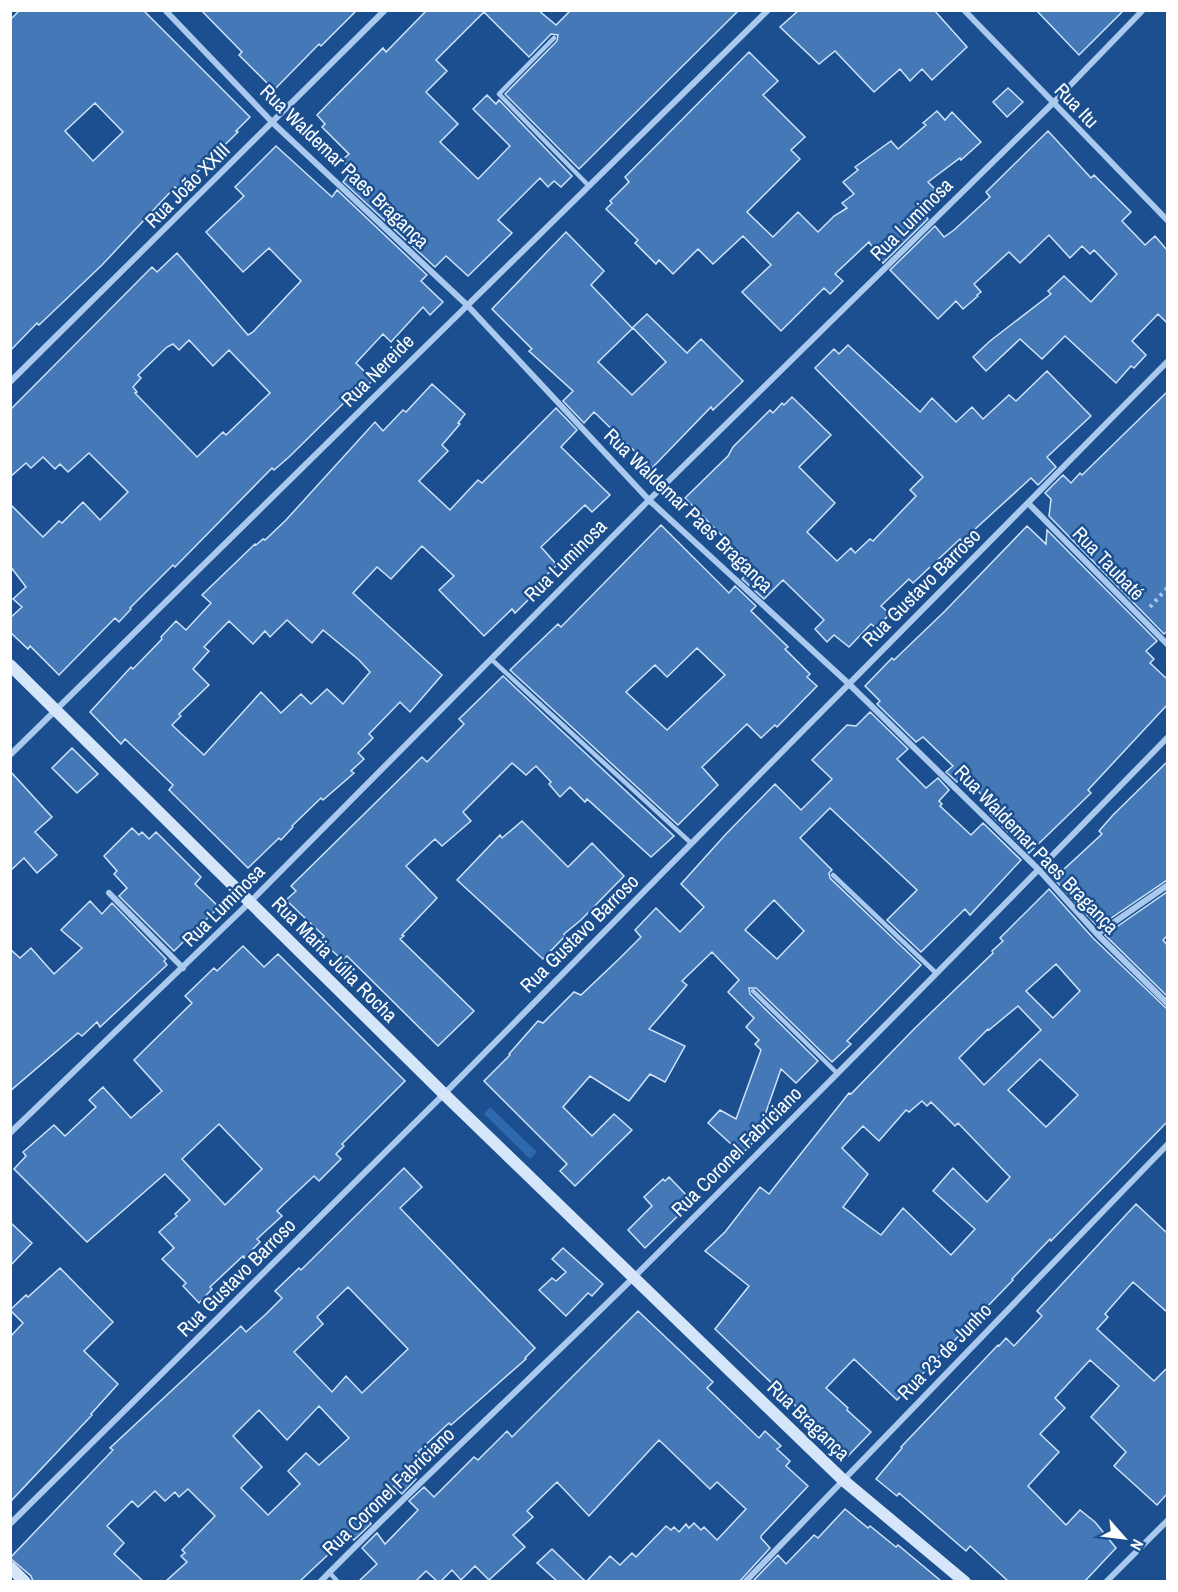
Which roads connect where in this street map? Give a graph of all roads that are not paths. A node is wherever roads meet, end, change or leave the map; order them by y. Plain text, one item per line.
1 (165, 10) edge
2 (385, 10) edge
3 (768, 10) edge
4 (964, 10) edge
5 (1143, 10) edge
6 (554, 38) dead end
7 (1053, 103) junction
8 (273, 123) junction
9 (589, 186) junction
10 (1167, 221) edge
11 (467, 305) junction
12 (1167, 361) edge
13 (10, 382) edge
14 (649, 500) junction
15 (1028, 503) junction
16 (1167, 645) edge
17 (491, 658) junction
18 (10, 665) edge
19 (848, 683) junction
20 (56, 710) junction
21 (1167, 736) edge
22 (10, 755) edge
23 (691, 843) junction
24 (1039, 870) junction
25 (833, 875) dead end
26 (1167, 885) edge
27 (109, 893) dead end
28 (250, 902) junction
29 (1097, 934) junction
30 (183, 968) junction
31 (936, 973) junction
32 (753, 991) dead end
33 (1167, 1004) edge
34 (837, 1073) junction
35 (444, 1094) junction
36 (10, 1133) edge
37 (1167, 1144) edge
38 (633, 1278) junction
39 (843, 1480) junction
40 (1167, 1520) edge
41 (10, 1524) edge
42 (10, 1567) edge
43 (329, 1572) junction
44 (25, 1581) edge
45 (320, 1581) edge
46 (338, 1581) edge
47 (745, 1581) edge
48 (965, 1581) edge
49 (1106, 1581) edge

1 - 8 street, Rua Waldemar Paes Bragança
2 - 8 street, Rua João XXIII
3 - 9 street, Rua Nereide
4 - 7 street, Rua Itu
5 - 7 street, Rua Luminosa
6 - 9 lane
7 - 10 street, Rua Itu
7 - 14 street, Rua Luminosa
8 - 11 street, Rua Waldemar Paes Bragança
8 - 13 street, Rua João XXIII
9 - 11 street, Rua Nereide
11 - 14 street, Rua Waldemar Paes Bragança
11 - 20 street, Rua Nereide
12 - 15 street, Rua Gustavo Barroso
14 - 17 street, Rua Luminosa
14 - 19 street, Rua Waldemar Paes Bragança
15 - 16 street, Rua Taubaté
15 - 19 street, Rua Gustavo Barroso
17 - 23 lane
17 - 28 street, Rua Luminosa
18 - 20 street, Rua Maria Júlia Rocha
19 - 23 street, Rua Gustavo Barroso
19 - 24 street, Rua Waldemar Paes Bragança
20 - 22 street, Rua Nereide
20 - 28 street, Rua Maria Júlia Rocha
21 - 24 street, Rua Coronel Fabriciano
23 - 35 street, Rua Gustavo Barroso
24 - 29 street, Rua Waldemar Paes Bragança
24 - 31 street, Rua Coronel Fabriciano
25 - 31 lane
26 - 29 street
27 - 30 street
28 - 30 street, Rua Luminosa
28 - 35 street, Rua Maria Júlia Rocha
29 - 33 street, Rua Waldemar Paes Bragança
30 - 36 street, Rua Luminosa
31 - 34 street, Rua Coronel Fabriciano
32 - 34 lane
34 - 38 street, Rua Coronel Fabriciano
35 - 38 street, Rua Maria Júlia Rocha
35 - 41 street, Rua Gustavo Barroso
37 - 39 street, Rua 23 de Junho
38 - 39 street, Rua Bragança
38 - 43 street, Rua Coronel Fabriciano
39 - 47 street, Rua 23 de Junho
39 - 48 street, Rua Bragança
40 - 49 street
42 - 44 street
43 - 45 street, Rua Coronel Fabriciano
43 - 46 lane

